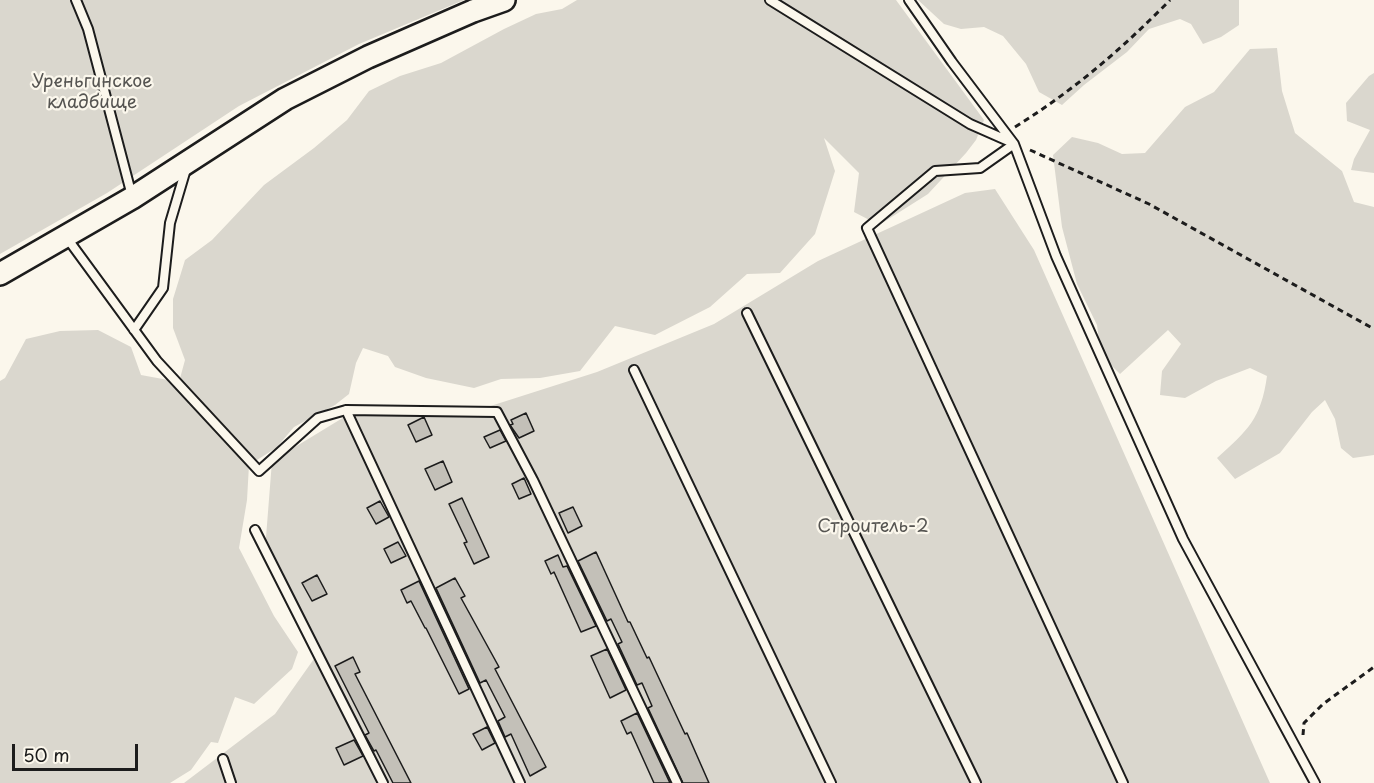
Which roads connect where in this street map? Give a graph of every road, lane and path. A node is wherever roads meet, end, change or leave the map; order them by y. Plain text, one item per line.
1 (76, 0) edge
2 (504, 0) edge
3 (770, 0) edge
4 (909, 0) edge
5 (1170, 0) edge
6 (1006, 133) junction
7 (1014, 144) junction
8 (189, 162) junction
9 (132, 198) junction
10 (66, 237) junction
11 (0, 274) edge
12 (747, 313) dead end
13 (1374, 329) edge
14 (134, 330) junction
15 (634, 370) dead end
16 (346, 410) junction
17 (255, 530) dead end
18 (1374, 668) edge
19 (1300, 754) junction
20 (223, 759) dead end
21 (231, 783) edge
22 (383, 783) edge
23 (520, 783) edge
24 (677, 783) edge
25 (831, 783) edge
26 (976, 783) edge
27 (1123, 783) edge
28 (1315, 783) edge

1 - 9 lane
2 - 8 main road
3 - 7 lane
4 - 6 lane
5 - 6 path
6 - 7 lane
7 - 13 path
7 - 19 lane
7 - 27 lane
8 - 9 main road
8 - 14 lane
9 - 10 main road
10 - 11 main road
10 - 14 lane
12 - 26 lane
14 - 16 lane
15 - 25 lane
16 - 23 lane
16 - 24 lane
17 - 22 lane
18 - 19 path
19 - 28 lane
20 - 21 lane

